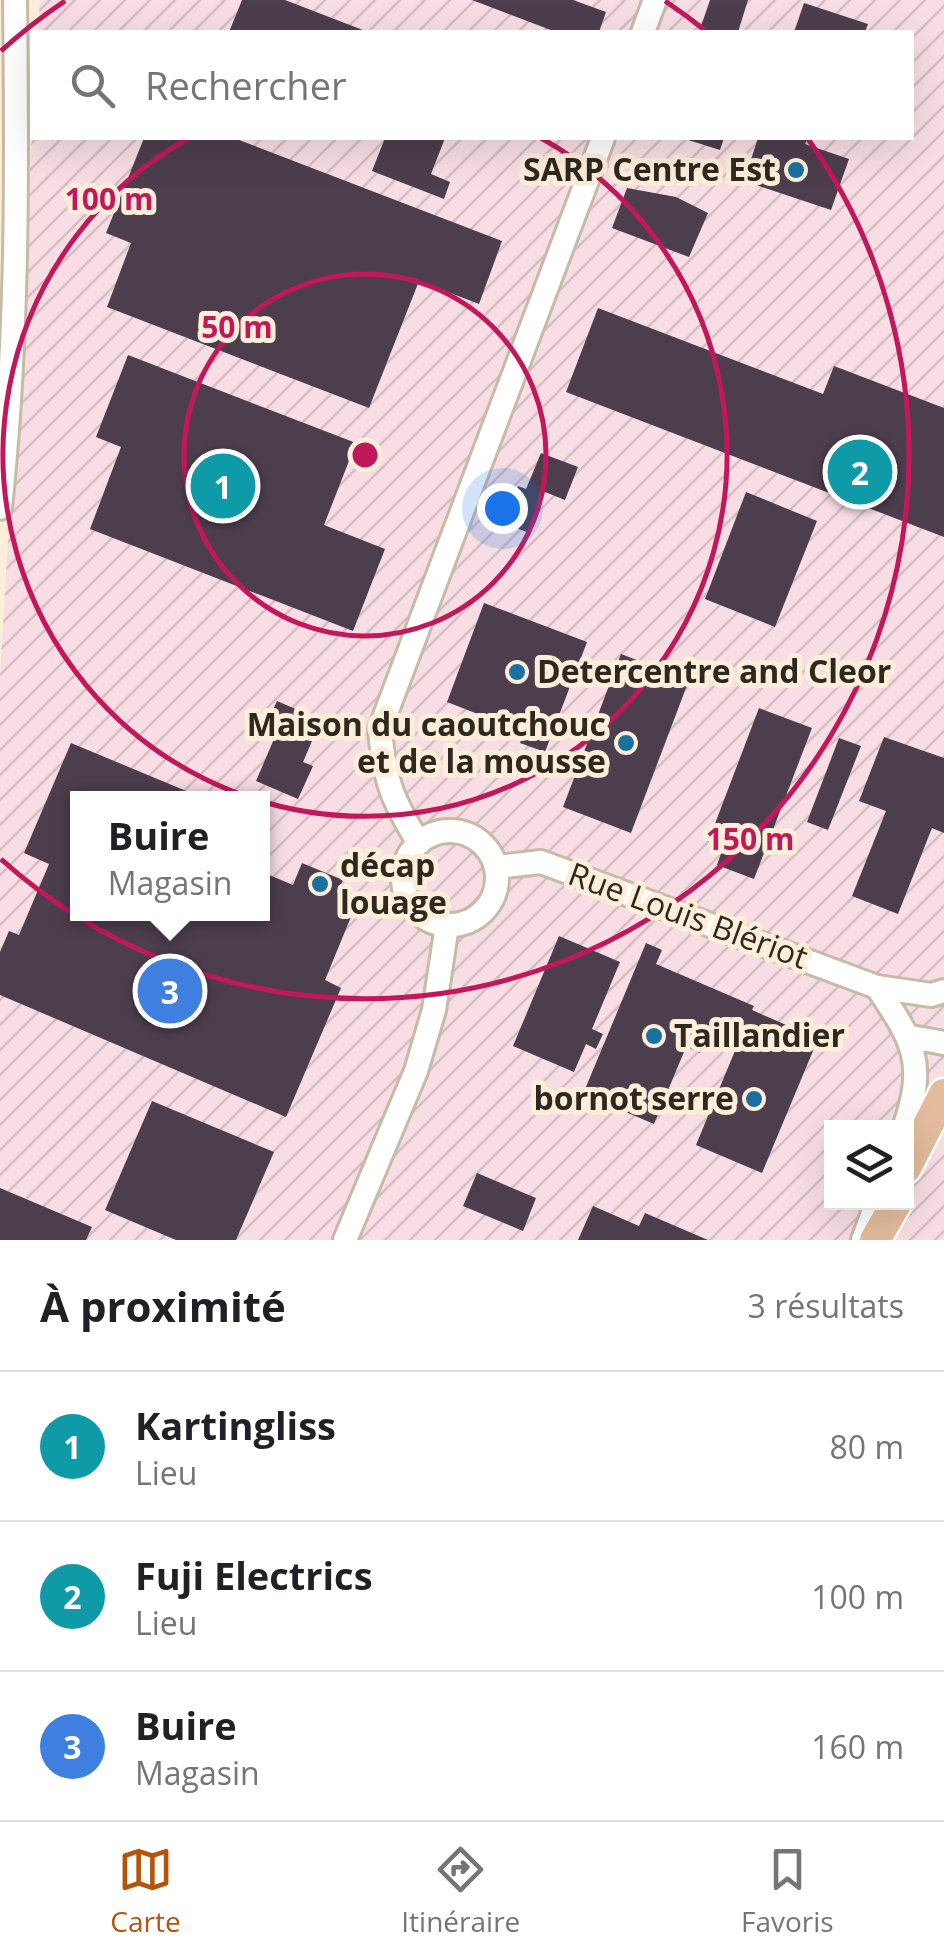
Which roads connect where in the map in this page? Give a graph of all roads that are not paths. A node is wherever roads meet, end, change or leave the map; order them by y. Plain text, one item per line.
1 (15, 0) edge
2 (656, 0) edge
3 (644, 30) edge
4 (602, 140) edge
5 (0, 508) edge
6 (418, 842) junction
7 (496, 866) junction
8 (446, 926) junction
9 (878, 987) junction
10 (940, 996) edge
11 (911, 1037) junction
12 (944, 1042) edge
13 (944, 1094) edge
14 (907, 1120) edge
15 (944, 1124) edge
16 (914, 1152) edge
17 (914, 1174) edge
18 (876, 1210) edge
19 (885, 1210) edge
20 (891, 1210) edge
21 (346, 1240) edge
22 (870, 1240) edge

1 - 5 street
2 - 3 street
4 - 6 street
6 - 7 street
6 - 8 street
7 - 8 street
7 - 9 street, Rue Louis Blériot
8 - 21 street
9 - 10 street, Rue Louis Blériot
9 - 11 street
11 - 12 street
11 - 14 street
13 - 16 main road
15 - 17 main road
18 - 22 street
19 - 22 main road
20 - 22 main road

